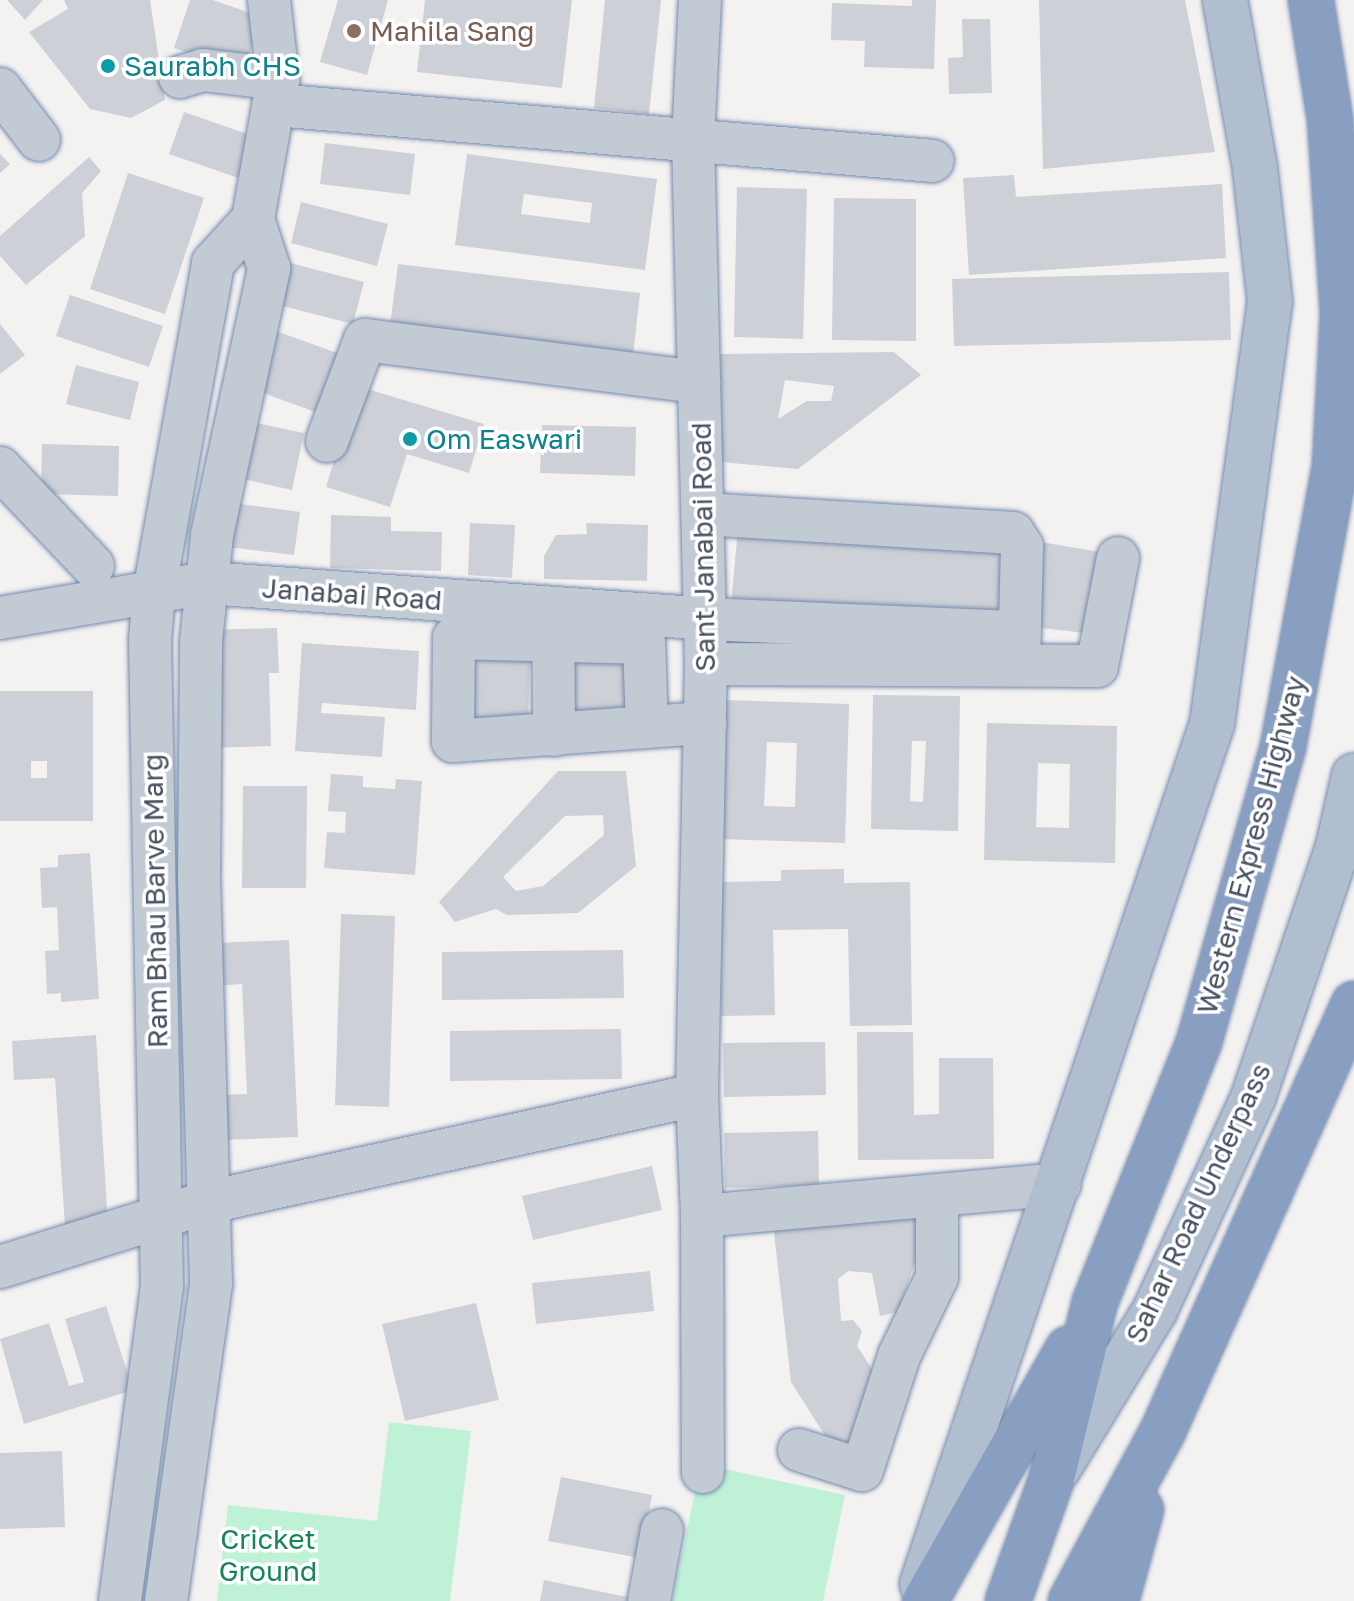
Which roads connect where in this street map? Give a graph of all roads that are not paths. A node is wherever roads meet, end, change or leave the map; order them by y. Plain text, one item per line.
1 (269, 0) edge
2 (700, 0) edge
3 (1225, 0) edge
4 (1311, 0) edge
5 (180, 77) dead end
6 (0, 89) edge
7 (276, 92) junction
8 (693, 139) junction
9 (39, 140) dead end
10 (933, 161) dead end
11 (253, 219) junction
12 (699, 382) junction
13 (327, 441) dead end
14 (0, 468) edge
15 (703, 514) junction
16 (1118, 558) dead end
17 (93, 566) dead end
18 (207, 583) junction
19 (154, 592) junction
20 (0, 618) edge
21 (705, 619) junction
22 (553, 623) junction
23 (1019, 647) junction
24 (706, 664) junction
25 (705, 723) junction
26 (647, 727) junction
27 (554, 735) junction
28 (1354, 776) edge
29 (1354, 1004) edge
30 (697, 1095) junction
31 (1060, 1184) junction
32 (937, 1197) junction
33 (209, 1202) junction
34 (161, 1215) junction
35 (702, 1216) junction
36 (0, 1267) edge
37 (1095, 1302) junction
38 (1162, 1433) junction
39 (799, 1450) dead end
40 (703, 1472) dead end
41 (1052, 1478) junction
42 (662, 1530) dead end
43 (1008, 1600) edge
44 (120, 1601) edge
45 (166, 1601) edge
46 (649, 1601) edge
47 (916, 1601) edge
48 (925, 1601) edge
49 (1071, 1601) edge
50 (1116, 1601) edge

1 - 7 street, Ram Bhau Barve Marg
2 - 8 street, Sant Janabai Road
3 - 31 main road
4 - 37 highway, Western Express Highway
5 - 7 street
6 - 9 street
7 - 8 street
7 - 11 street, Ram Bhau Barve Marg
8 - 10 street
8 - 12 street, Sant Janabai Road
11 - 18 street, Ram Bhau Barve Marg
11 - 19 street, Ram Bhau Barve Marg
12 - 13 street
12 - 15 street, Sant Janabai Road
14 - 17 street
15 - 21 street, Sant Janabai Road
15 - 23 street
16 - 23 street
18 - 19 street, Janabai Road
18 - 22 street, Janabai Road
18 - 33 street, Ram Bhau Barve Marg
19 - 20 street, Janabai Road
19 - 34 street, Ram Bhau Barve Marg
21 - 22 street, Janabai Road
21 - 23 street, Janabai Road
21 - 24 street, Sant Janabai Road
22 - 26 street
22 - 27 street
22 - 27 street
23 - 24 street
24 - 25 street, Sant Janabai Road
25 - 26 street
25 - 30 street, Sant Janabai Road
26 - 27 street
28 - 41 main road, Sahar Road Underpass
29 - 38 highway
30 - 33 street
30 - 35 street, Sant Janabai Road
31 - 32 street
31 - 47 main road
32 - 35 street
32 - 39 street
33 - 34 street
33 - 45 street, Ram Bhau Barve Marg
34 - 36 street
34 - 44 street, Ram Bhau Barve Marg
35 - 40 street, Sant Janabai Road
37 - 41 highway, Western Express Highway
37 - 48 highway
38 - 49 highway
38 - 50 highway
41 - 43 highway, Western Express Highway
42 - 46 street

